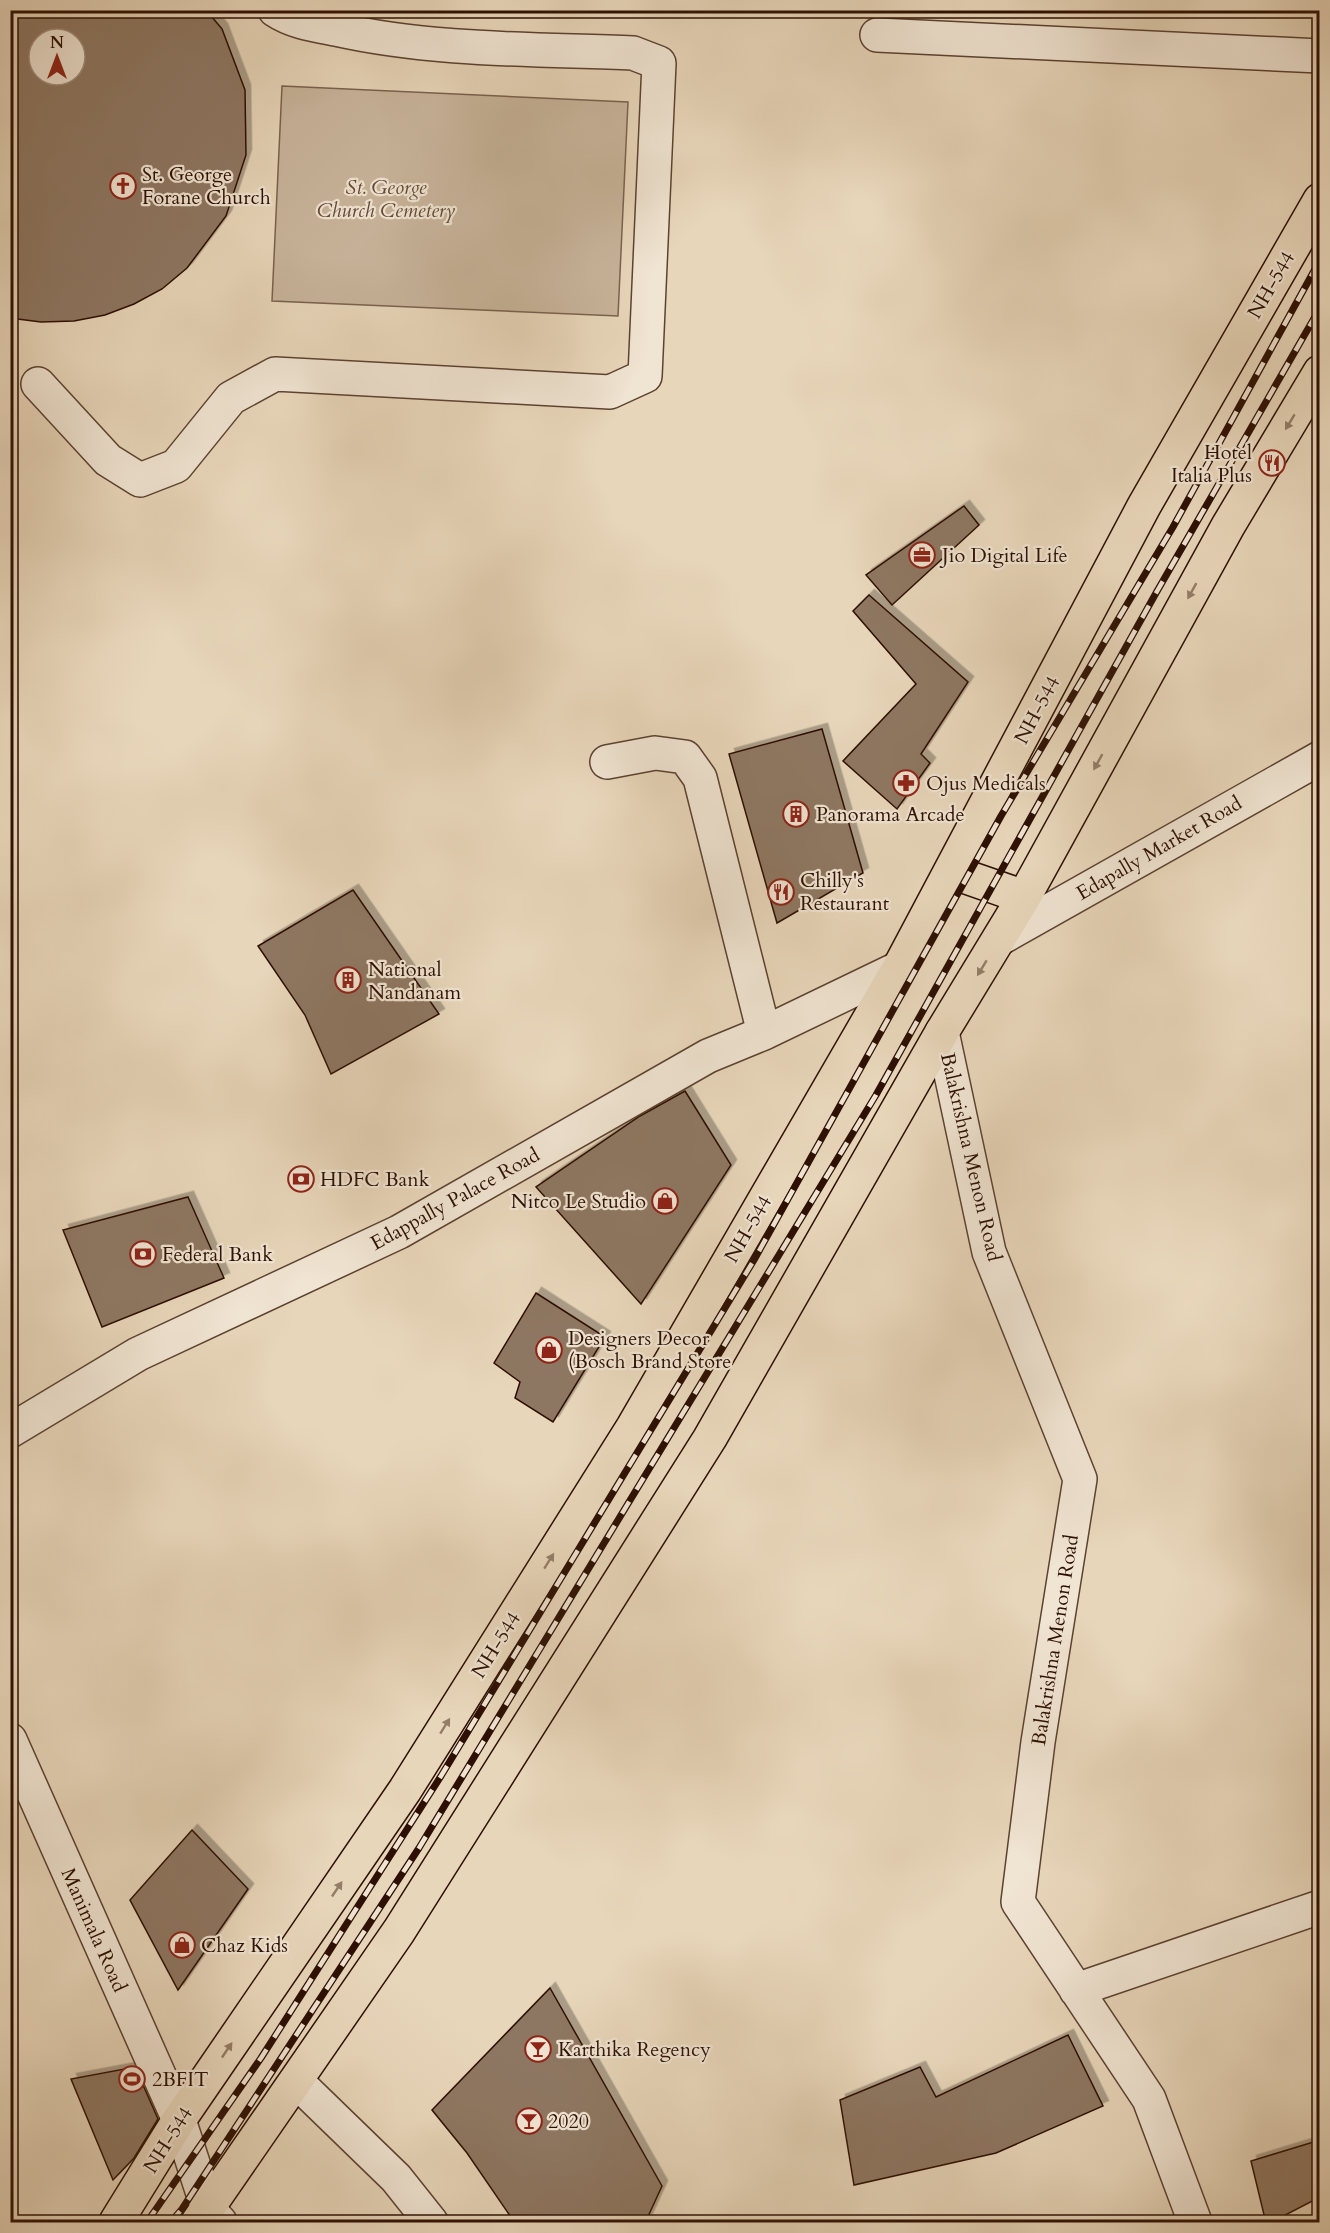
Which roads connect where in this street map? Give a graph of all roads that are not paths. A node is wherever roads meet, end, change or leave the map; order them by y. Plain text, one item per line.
1 (275, 10) edge
2 (877, 35) dead end
3 (1320, 56) edge
4 (1320, 200) edge
5 (1320, 372) edge
6 (38, 384) dead end
7 (1320, 758) edge
8 (607, 762) dead end
9 (952, 872) junction
10 (1024, 897) junction
11 (999, 939) junction
12 (899, 969) junction
13 (942, 1032) junction
14 (764, 1033) junction
15 (10, 1431) edge
16 (10, 1740) edge
17 (1320, 1907) edge
18 (1076, 1990) junction
19 (296, 2081) junction
20 (179, 2120) junction
21 (209, 2218) edge
22 (116, 2223) edge
23 (431, 2223) edge
24 (1196, 2223) edge

1 - 6 street
2 - 3 street
4 - 9 main road, NH-544
5 -> 10 main road
7 - 11 street, Edapally Market Road
8 - 14 street
9 - 10 main road
9 - 12 main road, NH-544
10 - 11 main road
11 -> 13 main road
12 - 14 street, Edappally Palace Road
20 -> 12 main road, NH-544
13 - 18 street, Balakrishna Menon Road
13 - 19 main road
14 - 15 street, Edappally Palace Road
16 - 20 street, Manimala Road
17 - 18 street
18 - 24 street, Balakrishna Menon Road
19 - 21 main road
19 - 23 street
20 - 21 street, Manimala Road
20 - 22 main road, NH-544

